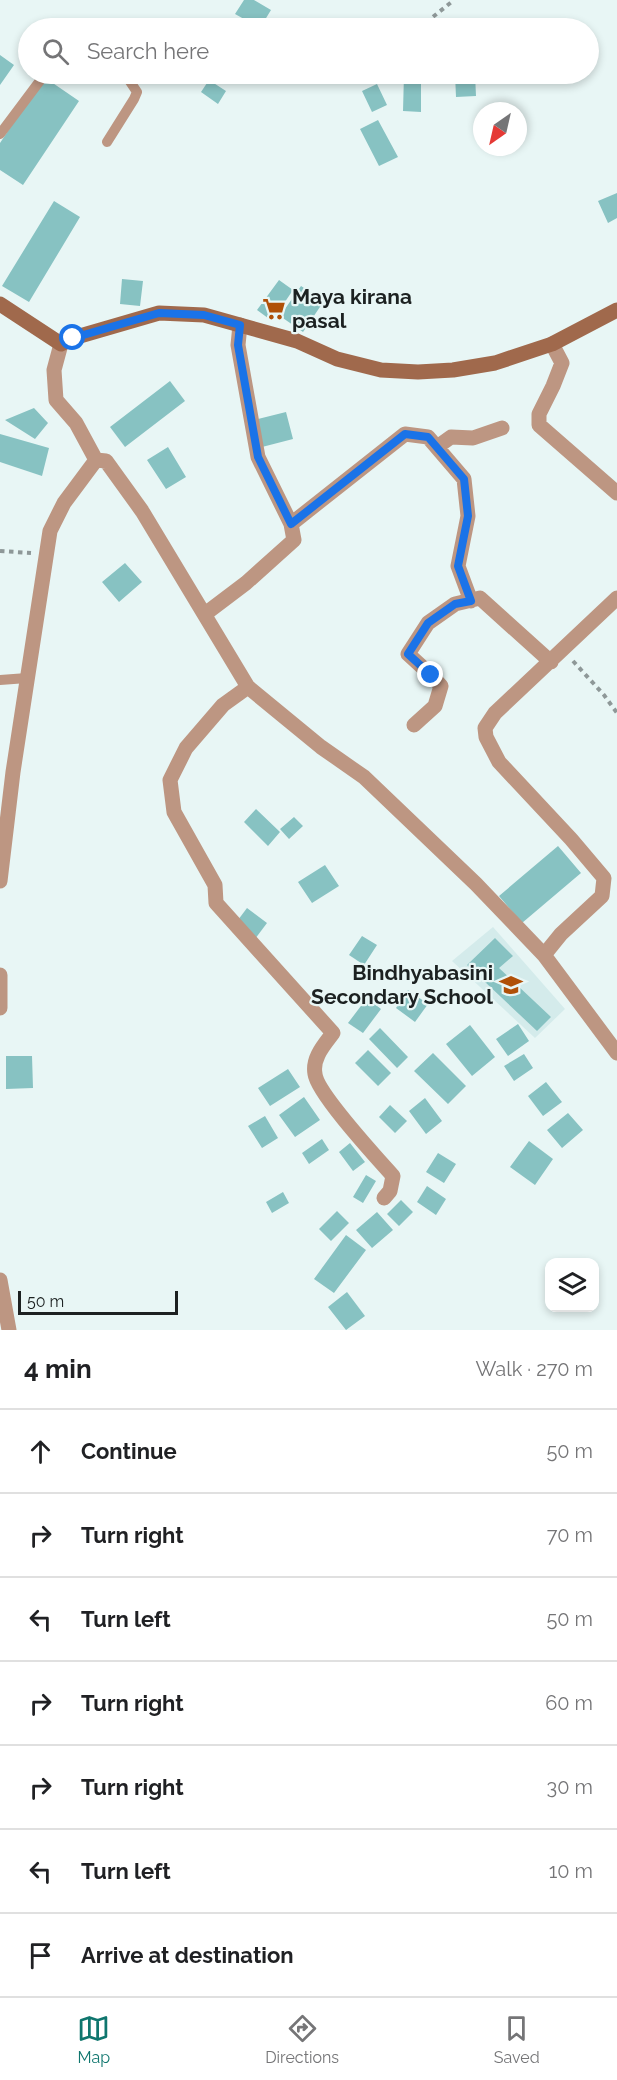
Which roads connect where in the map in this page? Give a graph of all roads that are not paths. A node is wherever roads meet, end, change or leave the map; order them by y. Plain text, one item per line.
1 (38, 84) edge
2 (132, 84) edge
3 (0, 134) edge
4 (107, 141) dead end
5 (0, 304) edge
6 (617, 310) edge
7 (240, 325) junction
8 (61, 344) junction
9 (552, 344) junction
10 (502, 428) dead end
11 (437, 447) junction
12 (96, 460) junction
13 (617, 493) edge
14 (291, 524) junction
15 (617, 598) edge
16 (471, 601) junction
17 (205, 614) junction
18 (550, 662) junction
19 (27, 678) junction
20 (0, 680) edge
21 (248, 687) junction
22 (414, 725) dead end
23 (0, 881) edge
24 (544, 955) junction
25 (0, 975) edge
26 (0, 1008) edge
27 (617, 1053) edge
28 (384, 1198) dead end
29 (0, 1280) edge
30 (9, 1330) edge

1 - 3 lane
2 - 4 lane
5 - 8 street
6 - 9 street
7 - 8 street
7 - 9 street
7 - 14 street
8 - 12 street
9 - 13 street
10 - 11 street
11 - 14 street
11 - 16 street
12 - 17 street
12 - 19 street
14 - 17 street
15 - 18 street
16 - 18 street
16 - 22 street
17 - 21 street
18 - 24 street
19 - 20 lane
19 - 23 street
21 - 24 street
21 - 28 street
24 - 27 street
25 - 26 street
29 - 30 street

